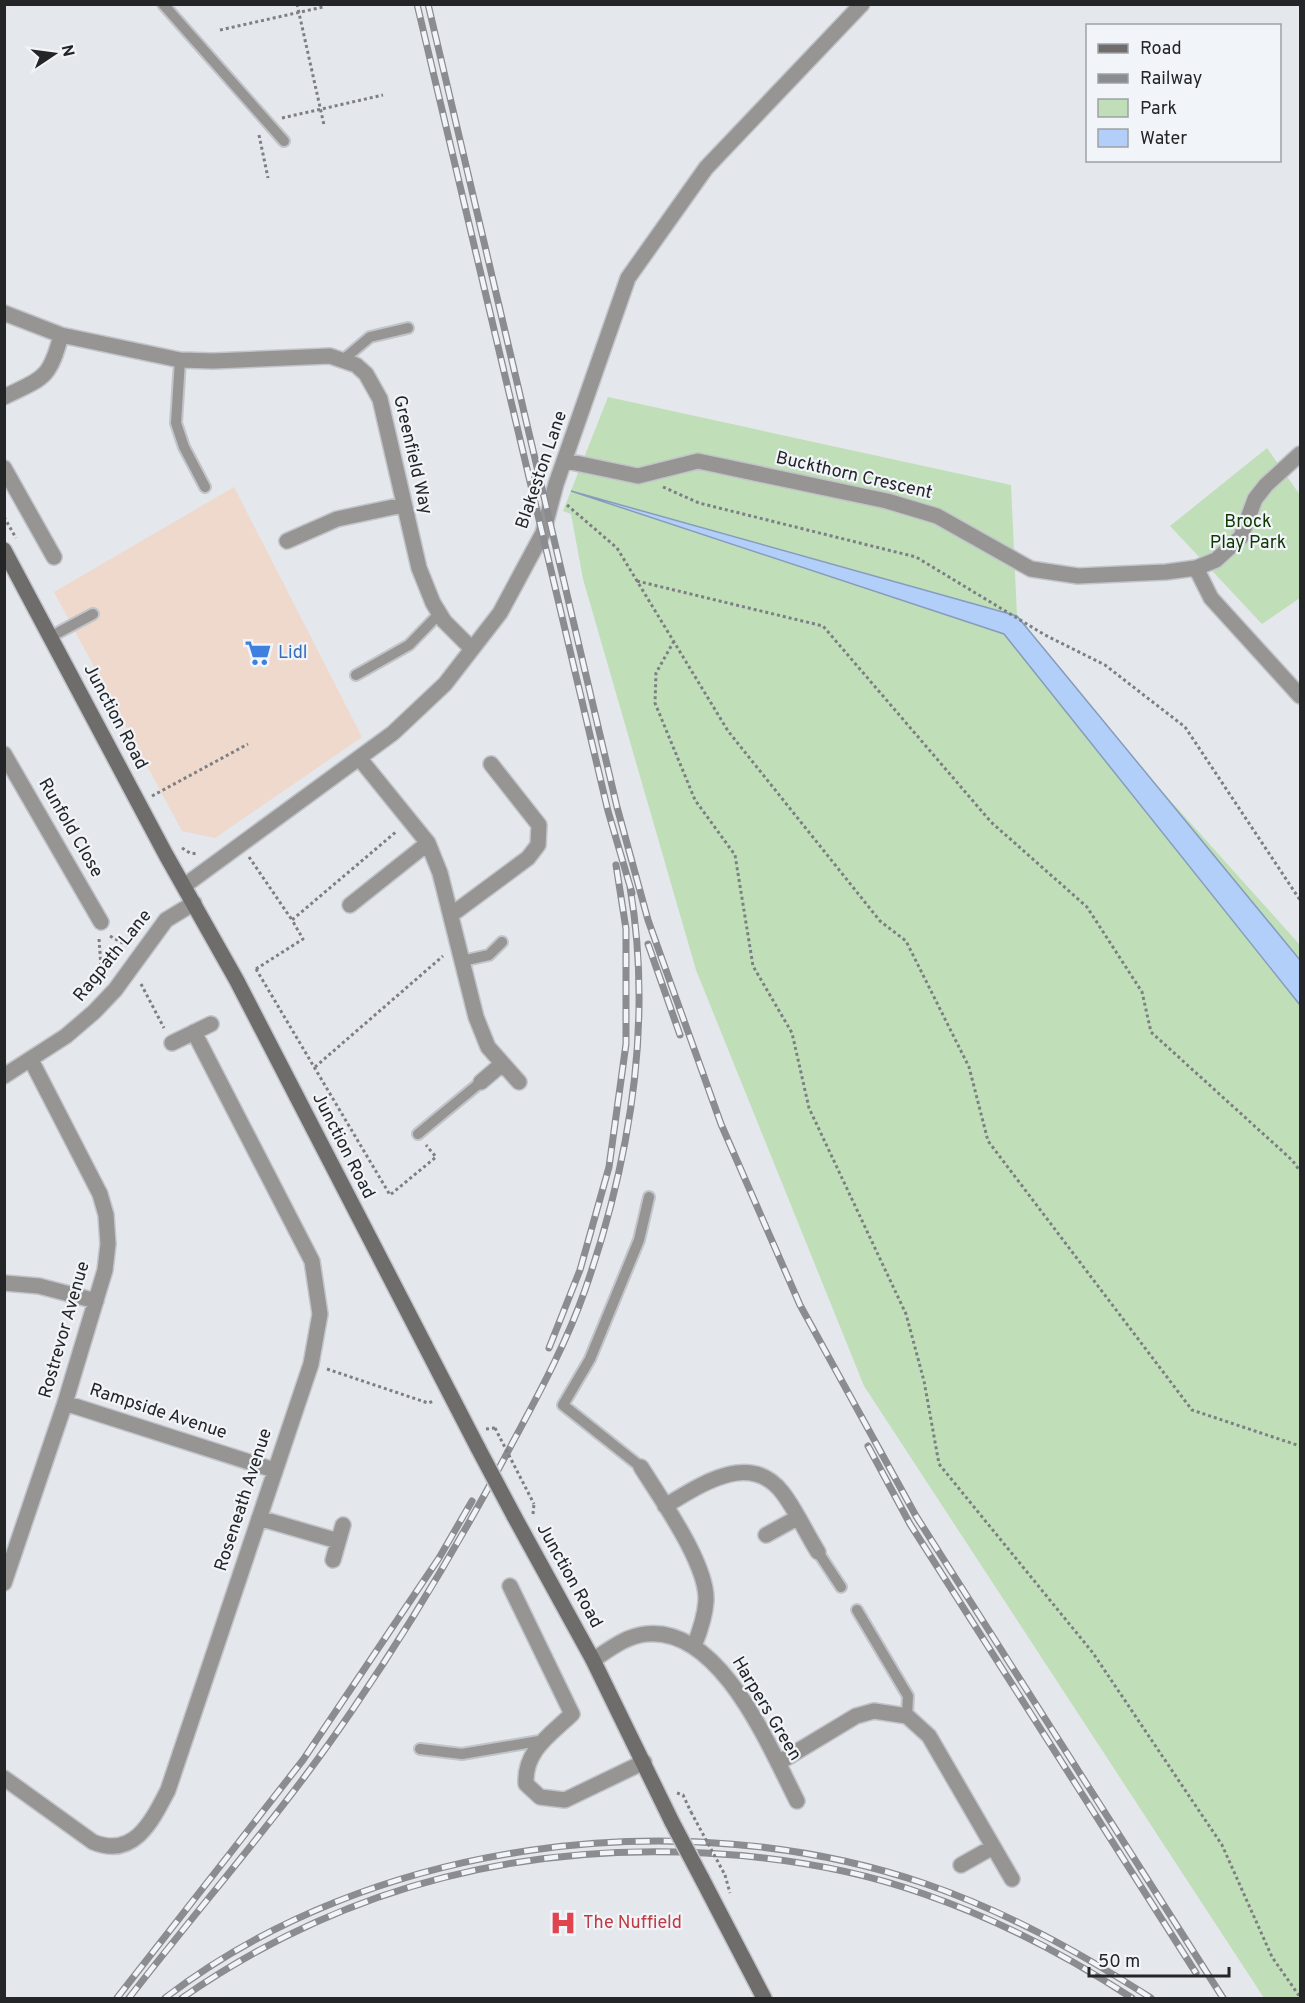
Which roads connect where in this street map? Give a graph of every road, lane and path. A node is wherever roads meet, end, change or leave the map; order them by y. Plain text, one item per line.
1 (163, 4) edge
2 (297, 4) edge
3 (862, 4) edge
4 (323, 7) dead end
5 (299, 13) junction
6 (220, 30) dead end
7 (383, 95) dead end
8 (320, 109) junction
9 (282, 118) dead end
10 (324, 125) dead end
11 (258, 134) dead end
12 (284, 141) dead end
13 (268, 178) dead end
14 (4, 313) edge
15 (408, 328) dead end
16 (61, 335) junction
17 (344, 359) junction
18 (180, 360) junction
19 (4, 397) edge
20 (1300, 454) edge
21 (566, 460) junction
22 (4, 468) edge
23 (638, 476) junction
24 (205, 487) dead end
25 (554, 494) junction
26 (403, 505) junction
27 (287, 541) dead end
28 (4, 549) edge
29 (54, 556) dead end
30 (1196, 568) junction
31 (638, 581) junction
32 (93, 614) dead end
33 (439, 614) junction
34 (50, 637) junction
35 (674, 641) junction
36 (472, 649) junction
37 (356, 675) dead end
38 (1299, 690) edge
39 (248, 744) dead end
40 (4, 754) edge
41 (360, 759) junction
42 (490, 764) dead end
43 (139, 803) junction
44 (410, 820) junction
45 (428, 843) junction
46 (242, 846) junction
47 (184, 886) junction
48 (1300, 900) edge
49 (194, 903) junction
50 (350, 905) dead end
51 (451, 915) junction
52 (292, 920) junction
53 (101, 922) junction
54 (502, 942) dead end
55 (457, 944) junction
56 (141, 953) junction
57 (462, 961) junction
58 (132, 968) junction
59 (256, 969) junction
60 (237, 981) junction
61 (115, 990) junction
62 (211, 1024) dead end
63 (194, 1032) junction
64 (172, 1043) joint
65 (31, 1060) junction
66 (502, 1064) junction
67 (315, 1067) junction
68 (4, 1076) edge
69 (481, 1082) joint
70 (519, 1082) dead end
71 (418, 1134) joint
72 (1300, 1171) edge
73 (649, 1197) dead end
74 (4, 1283) edge
75 (96, 1301) junction
76 (311, 1364) junction
77 (65, 1403) junction
78 (428, 1403) dead end
79 (495, 1428) dead end
80 (1300, 1446) edge
81 (641, 1467) joint
82 (274, 1470) junction
83 (534, 1504) dead end
84 (665, 1506) junction
85 (259, 1518) junction
86 (797, 1518) junction
87 (343, 1525) dead end
88 (766, 1535) dead end
89 (338, 1541) junction
90 (818, 1552) joint
91 (333, 1560) dead end
92 (4, 1583) edge
93 (510, 1586) dead end
94 (841, 1587) dead end
95 (857, 1610) dead end
96 (694, 1646) junction
97 (593, 1660) junction
98 (907, 1716) junction
99 (545, 1740) junction
100 (420, 1749) dead end
101 (644, 1762) junction
102 (778, 1763) junction
103 (4, 1778) edge
104 (797, 1801) dead end
105 (691, 1812) dead end
106 (993, 1847) junction
107 (962, 1865) dead end
108 (725, 1875) dead end
109 (1012, 1879) dead end
110 (1300, 1997) edge
111 (764, 1998) edge

1 - 12 lane
2 - 5 path
3 - 21 street, Blakeston Lane
4 - 5 path
5 - 6 path
5 - 8 path
7 - 8 path
8 - 9 path
8 - 10 path
11 - 13 path
14 - 16 street
15 - 17 lane
16 - 18 street
16 - 19 street
17 - 18 street
17 - 26 street, Greenfield Way
18 - 24 lane
20 - 30 street, Buckthorn Crescent
21 - 23 street, Buckthorn Crescent
21 - 25 street, Blakeston Lane
22 - 29 street
23 - 30 street, Buckthorn Crescent
23 - 48 path
25 - 31 path
25 - 36 street, Blakeston Lane
26 - 27 street
26 - 33 street, Greenfield Way
28 - 34 main road, Junction Road
30 - 38 street
31 - 35 path
31 - 72 path
32 - 34 lane
33 - 36 street, Greenfield Way
33 - 37 lane
34 - 43 main road, Junction Road
35 - 80 path
35 - 110 path
36 - 41 street, Blakeston Lane
39 - 43 path
40 - 53 street, Runfold Close
41 - 44 street
41 - 46 street, Blakeston Lane
42 - 51 street
43 - 47 main road, Junction Road
44 - 45 street
44 - 52 path
45 - 50 street
45 - 51 street
46 - 47 street, Blakeston Lane
46 - 52 path
47 - 49 main road, Junction Road
49 - 56 street, Ragpath Lane
49 - 60 main road, Junction Road
51 - 55 street
52 - 59 path
53 - 56 path
53 - 61 path
54 - 57 lane
55 - 57 street
55 - 67 path
56 - 58 street, Ragpath Lane
57 - 66 street
58 - 61 street, Ragpath Lane
58 - 64 path
59 - 60 path
59 - 67 path
60 - 97 main road, Junction Road, bridge
61 - 65 street, Ragpath Lane
62 - 63 street
63 - 64 street
63 - 76 street, Roseneath Avenue
65 - 68 street, Ragpath Lane
65 - 75 street, Rostrevor Avenue
66 - 69 street
66 - 70 street
67 - 71 path
69 - 71 lane
73 - 81 lane
74 - 75 street
75 - 77 street, Rostrevor Avenue
76 - 78 path
76 - 82 street, Roseneath Avenue
77 - 82 street, Rampside Avenue
77 - 92 street, Rostrevor Avenue
79 - 83 path, bridge
81 - 84 street
82 - 85 street, Roseneath Avenue
84 - 86 street
84 - 96 street
85 - 89 street
85 - 103 street, Roseneath Avenue
86 - 88 street
86 - 90 street
87 - 89 street
89 - 91 street
90 - 94 lane
93 - 99 street
95 - 98 lane
96 - 97 street, Harpers Green
96 - 102 street, Harpers Green
97 - 101 main road, Junction Road
98 - 102 street
98 - 106 street
99 - 100 lane
99 - 101 street
101 - 111 main road, Junction Road, bridge
102 - 104 street, Harpers Green
105 - 108 path, bridge
106 - 107 street
106 - 109 street

